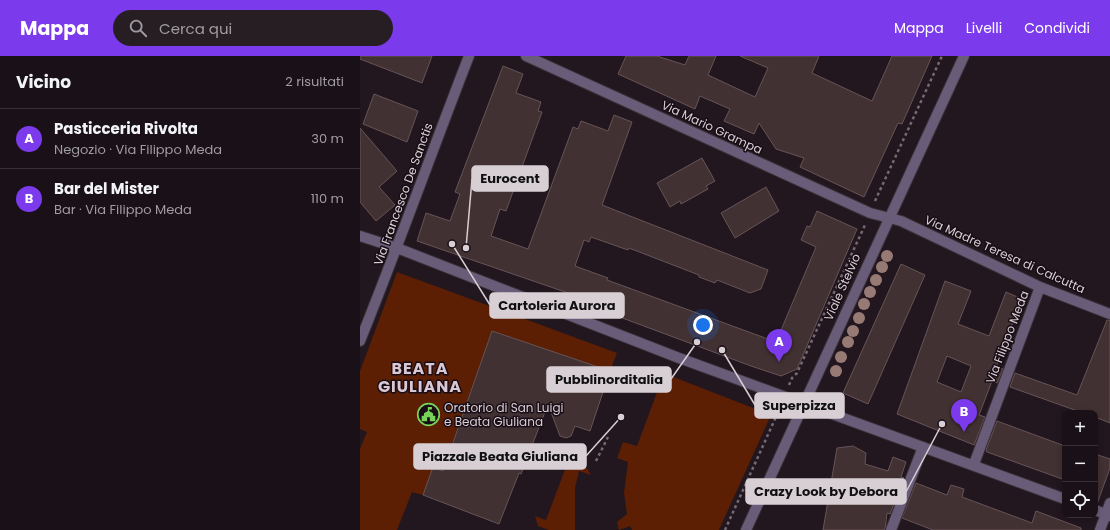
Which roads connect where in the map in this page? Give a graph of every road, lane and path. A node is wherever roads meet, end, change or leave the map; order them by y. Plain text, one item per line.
1 (469, 56) edge
2 (526, 56) edge
3 (960, 57) edge
4 (889, 217) junction
5 (360, 236) edge
6 (397, 248) junction
7 (1040, 287) junction
8 (1110, 314) edge
9 (360, 341) edge
10 (804, 402) junction
11 (777, 414) dead end
12 (608, 437) dead end
13 (923, 446) junction
14 (596, 461) dead end
15 (974, 464) junction
16 (1062, 498) edge
17 (1110, 503) edge
18 (1098, 511) edge
19 (1108, 515) edge
20 (725, 530) edge
21 (746, 530) edge
22 (891, 530) edge
23 (1100, 530) edge

1 - 6 street, Via Francesco De Sanctis
2 - 4 street, Via Mario Grampa
3 - 4 street, Viale Stelvio
4 - 7 street, Via Madre Teresa di Calcutta
4 - 10 street, Viale Stelvio
5 - 6 street
6 - 9 street, Via Francesco De Sanctis
6 - 10 street
7 - 8 street, Via Madre Teresa di Calcutta
7 - 15 street, Via Filippo Meda
10 - 13 street
10 - 21 street, Viale Stelvio
11 - 20 path
12 - 14 path
13 - 15 street
13 - 22 street
15 - 16 street
17 - 19 street
18 - 19 street
19 - 23 street

